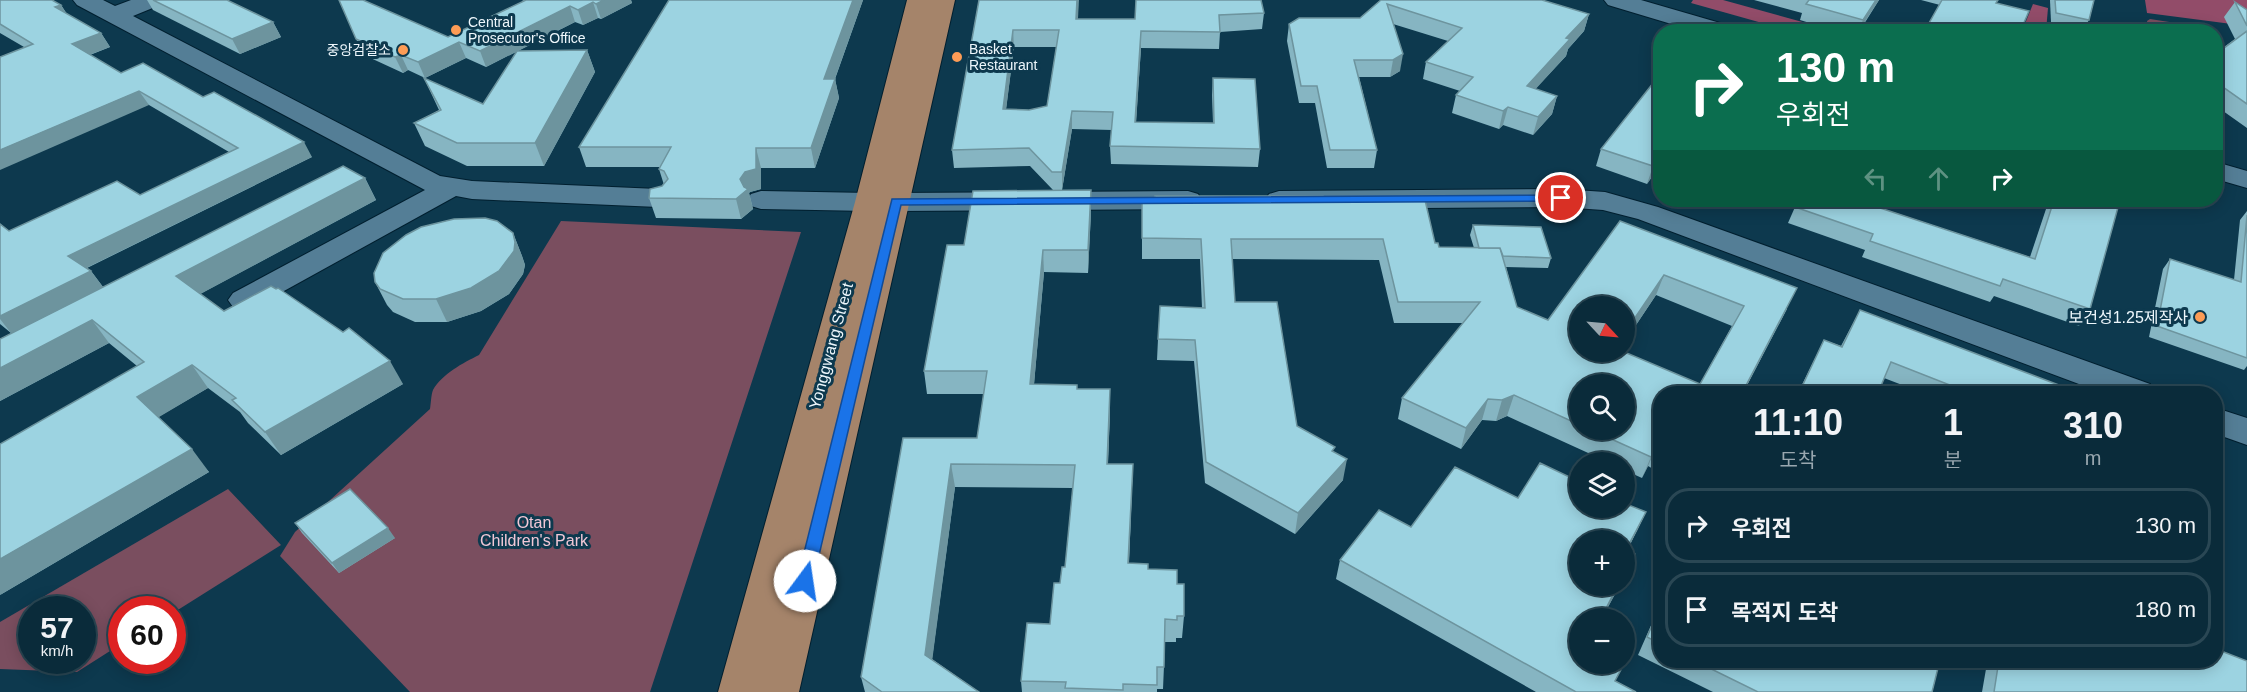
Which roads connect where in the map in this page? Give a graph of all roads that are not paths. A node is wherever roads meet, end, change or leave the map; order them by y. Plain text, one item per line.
1 (86, 0) edge
2 (152, 0) edge
3 (919, 0) edge
4 (943, 0) edge
5 (1616, 0) edge
6 (114, 15) junction
7 (1698, 24) edge
8 (385, 158) junction
9 (2223, 172) edge
10 (354, 174) edge
11 (2247, 180) edge
12 (451, 187) junction
13 (658, 198) edge
14 (760, 200) dead end
15 (1216, 200) edge
16 (1252, 200) edge
17 (883, 202) junction
18 (244, 300) edge
19 (2119, 386) edge
20 (2223, 423) edge
21 (2247, 432) edge
22 (739, 692) edge
23 (778, 692) edge

1 - 6 street
2 - 6 street
3 - 17 main road, Yonggwang Street
4 - 17 main road, Yonggwang Street
5 - 7 street
6 - 8 street
8 - 10 street
8 - 12 street
9 - 11 street
12 - 13 street
12 - 18 street
14 - 17 street
15 - 17 street
16 - 19 street
17 - 22 main road, Yonggwang Street
17 - 23 main road, Yonggwang Street
20 - 21 street

